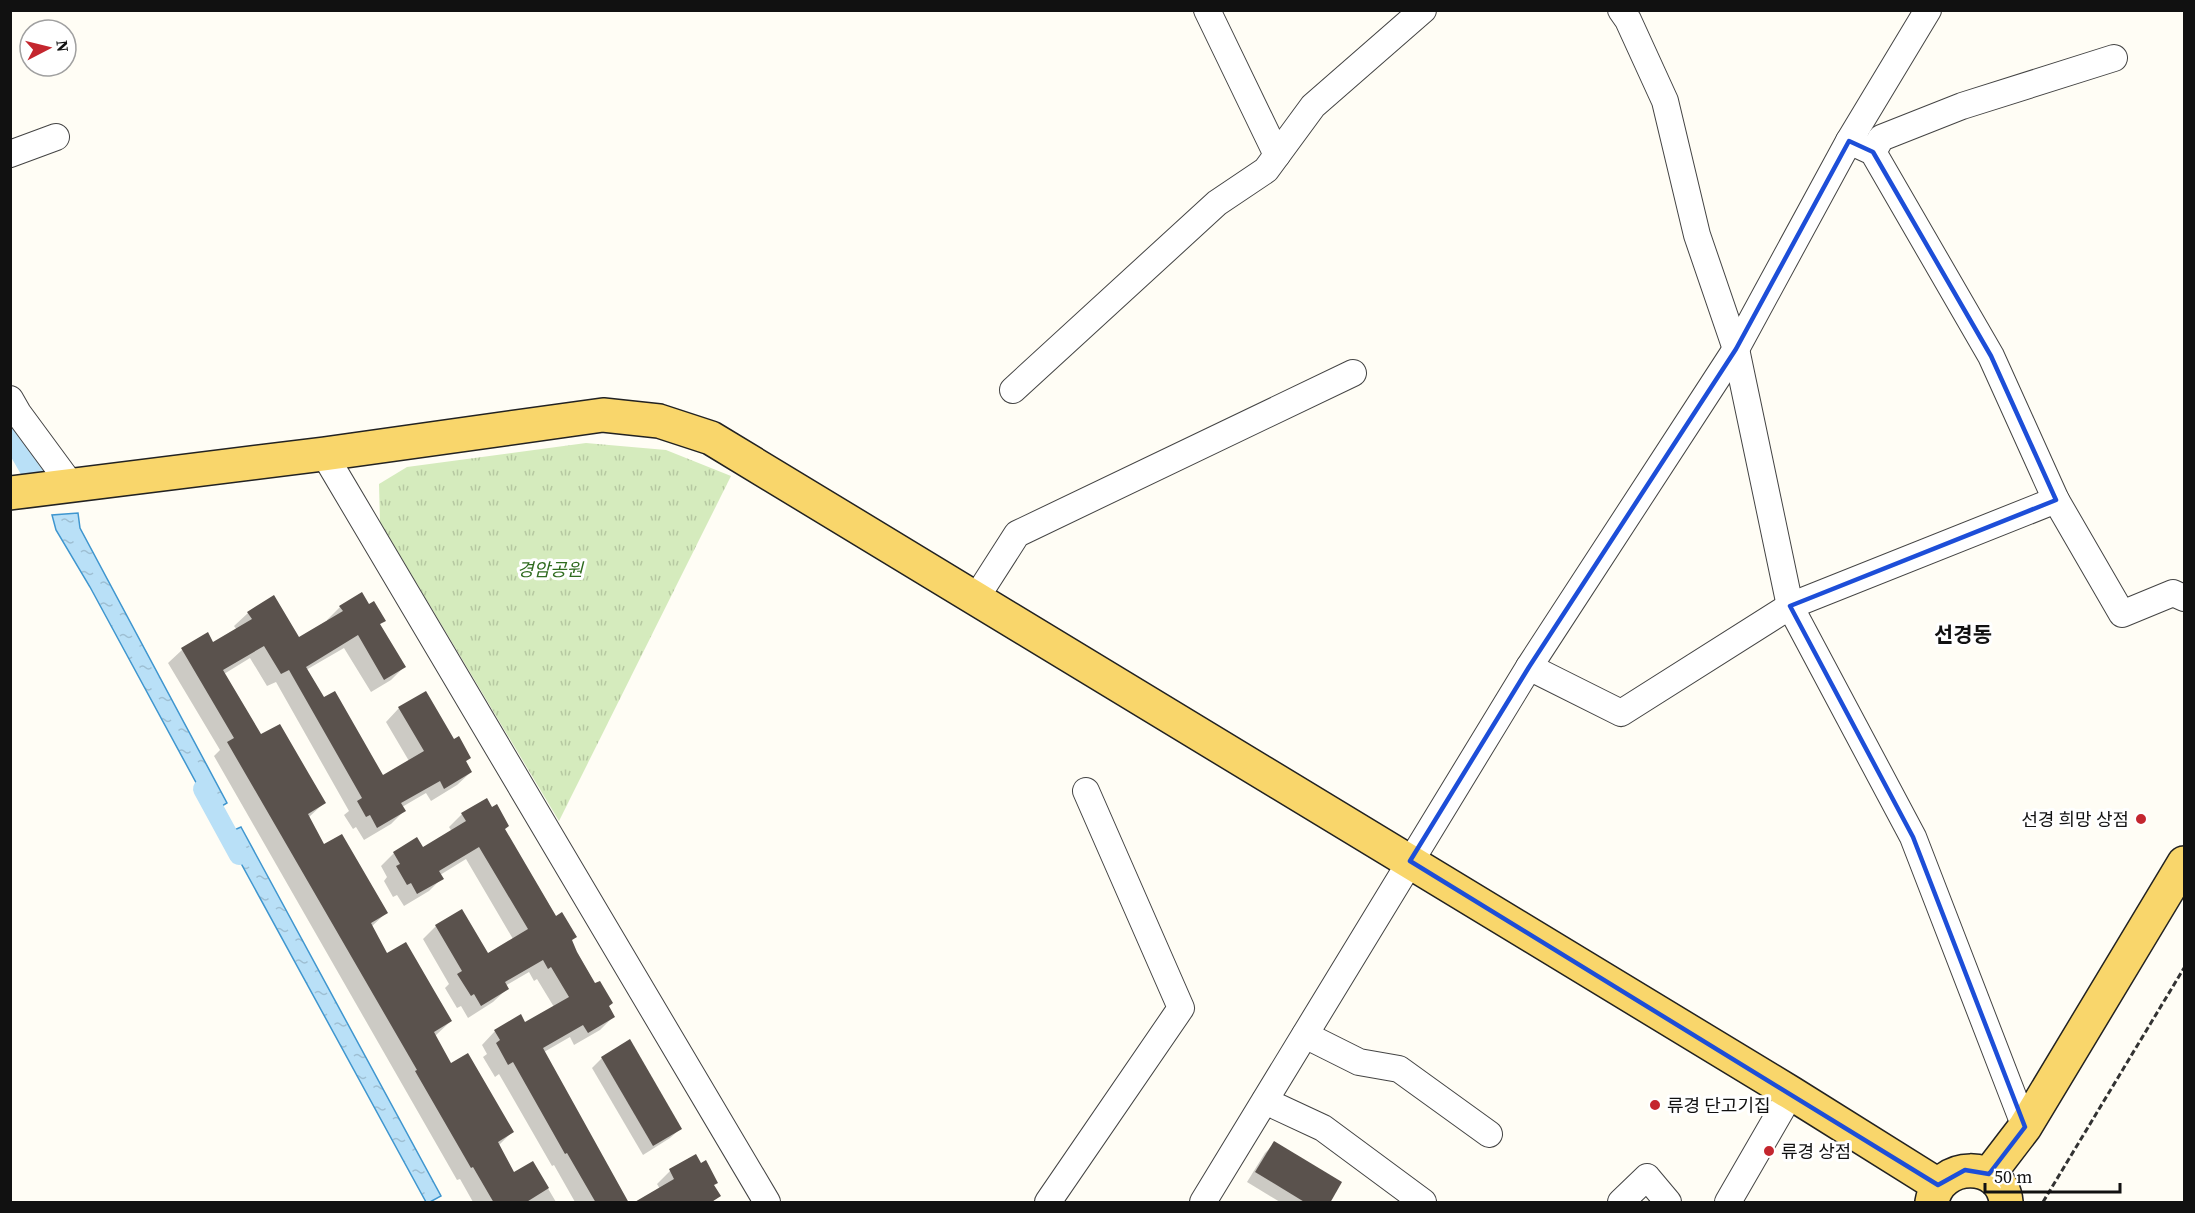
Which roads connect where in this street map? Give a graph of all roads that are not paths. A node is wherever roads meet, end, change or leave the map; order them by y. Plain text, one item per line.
1 (1207, 10) edge
2 (1423, 10) edge
3 (1621, 10) edge
4 (1928, 10) edge
5 (2114, 58) dead end
6 (56, 137) dead end
7 (1849, 141) junction
8 (1873, 152) junction
9 (10, 154) edge
10 (1278, 155) junction
11 (1736, 349) junction
12 (1353, 373) dead end
13 (1013, 390) dead end
14 (10, 399) edge
15 (324, 454) junction
16 (71, 484) junction
17 (10, 493) edge
18 (2056, 500) junction
19 (976, 598) junction
20 (2184, 598) edge
21 (1791, 606) junction
22 (1529, 668) junction
23 (1086, 791) dead end
24 (1410, 861) junction
25 (2184, 863) edge
26 (1305, 1035) junction
27 (1791, 1093) junction
28 (1265, 1101) junction
29 (2025, 1127) junction
30 (1489, 1134) dead end
31 (1989, 1174) junction
32 (1935, 1194) edge
33 (767, 1203) edge
34 (1048, 1203) edge
35 (1203, 1203) edge
36 (1423, 1203) edge
37 (1621, 1203) edge
38 (1668, 1203) edge
39 (1728, 1203) edge
40 (2006, 1203) edge

1 - 10 street
2 - 10 street
3 - 11 street
4 - 7 street
5 - 8 street
6 - 9 street
7 - 8 street
7 - 11 street
8 - 18 street
10 - 13 street
11 - 21 street
11 - 22 street
12 - 19 street
14 - 16 street
15 - 16 main road
15 - 19 main road
15 - 33 street
16 - 17 main road
18 - 20 street
18 - 21 street
19 - 24 main road
21 - 22 street
21 - 29 street
22 - 24 street
23 - 34 street
24 - 26 street
24 - 27 main road
25 - 29 main road
26 - 28 street
26 - 30 street
27 - 32 main road
27 - 39 street
28 - 35 street
28 - 36 street
29 - 31 main road
31 - 32 main road
31 - 40 main road
37 - 38 street

